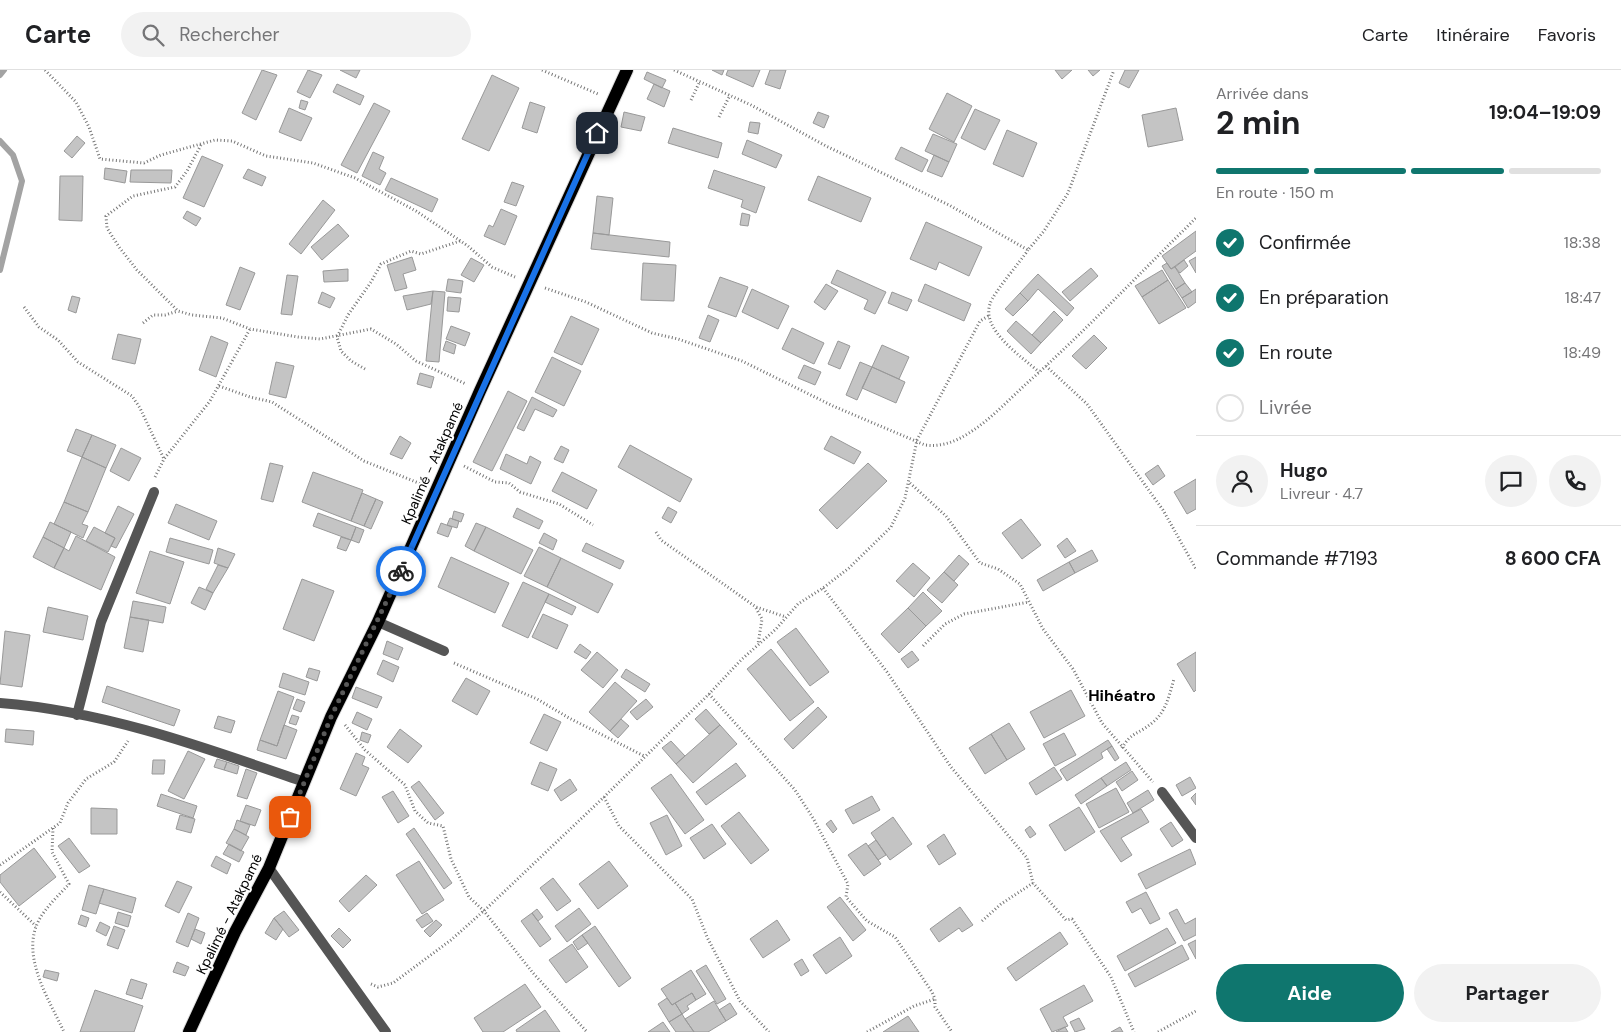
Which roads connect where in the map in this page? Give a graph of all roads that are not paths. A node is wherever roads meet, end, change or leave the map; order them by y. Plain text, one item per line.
1 (627, 70) edge
2 (154, 492) road end
3 (378, 622) junction
4 (444, 651) road end
5 (0, 703) edge
6 (78, 715) junction
7 (304, 782) junction
8 (1162, 792) road end
9 (1196, 838) edge
10 (269, 868) junction
11 (189, 1032) edge
12 (386, 1032) edge

1 - 3 main road, Kpalimé - Atakpamé
2 - 6 street
3 - 4 street
3 - 7 main road, Kpalimé - Atakpamé
5 - 6 street
6 - 7 street
7 - 10 main road, Kpalimé - Atakpamé
8 - 9 street
10 - 11 main road, Kpalimé - Atakpamé
10 - 12 street

